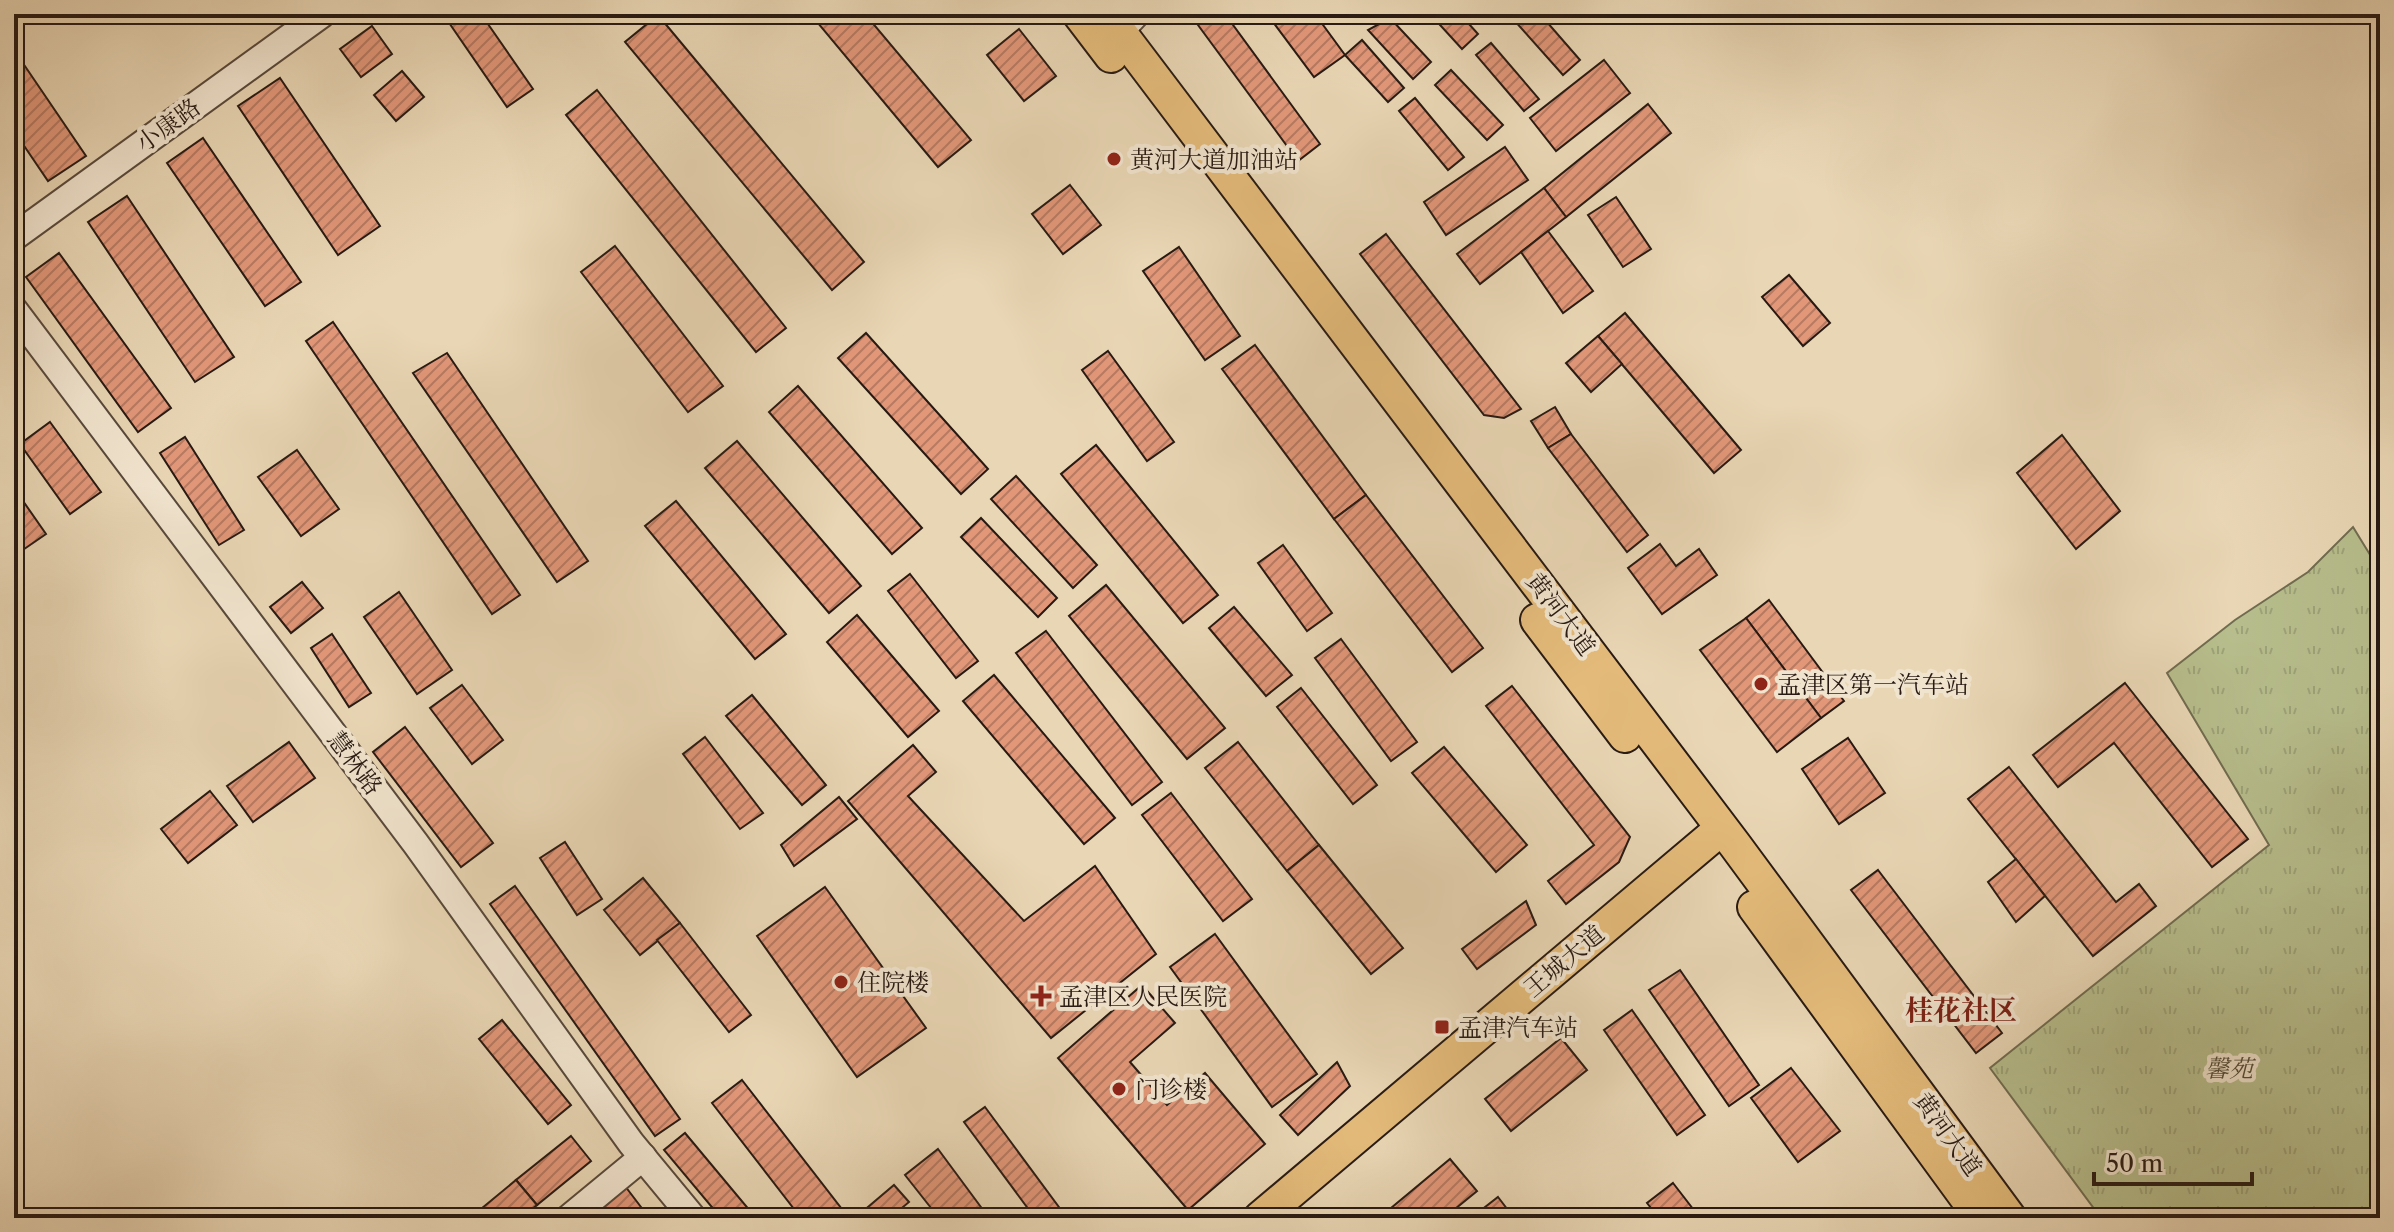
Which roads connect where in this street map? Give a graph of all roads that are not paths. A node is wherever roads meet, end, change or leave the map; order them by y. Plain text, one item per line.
1 (322, 14) edge
2 (1079, 14) edge
3 (1121, 20) edge
4 (14, 237) edge
5 (14, 310) edge
6 (1720, 843) junction
7 (643, 1157) junction
8 (569, 1218) edge
9 (693, 1218) edge
10 (1260, 1218) edge
11 (1284, 1218) edge
12 (1981, 1218) edge
13 (2010, 1218) edge

1 - 4 street, 小康路
2 - 6 main road, 黄河大道
3 - 6 main road, 黄河大道
5 - 7 street, 慧林路
6 - 10 main road, 王城大道
6 - 11 main road, 王城大道
6 - 12 main road, 黄河大道
6 - 13 main road, 黄河大道
7 - 8 street
7 - 9 street, 慧林路

